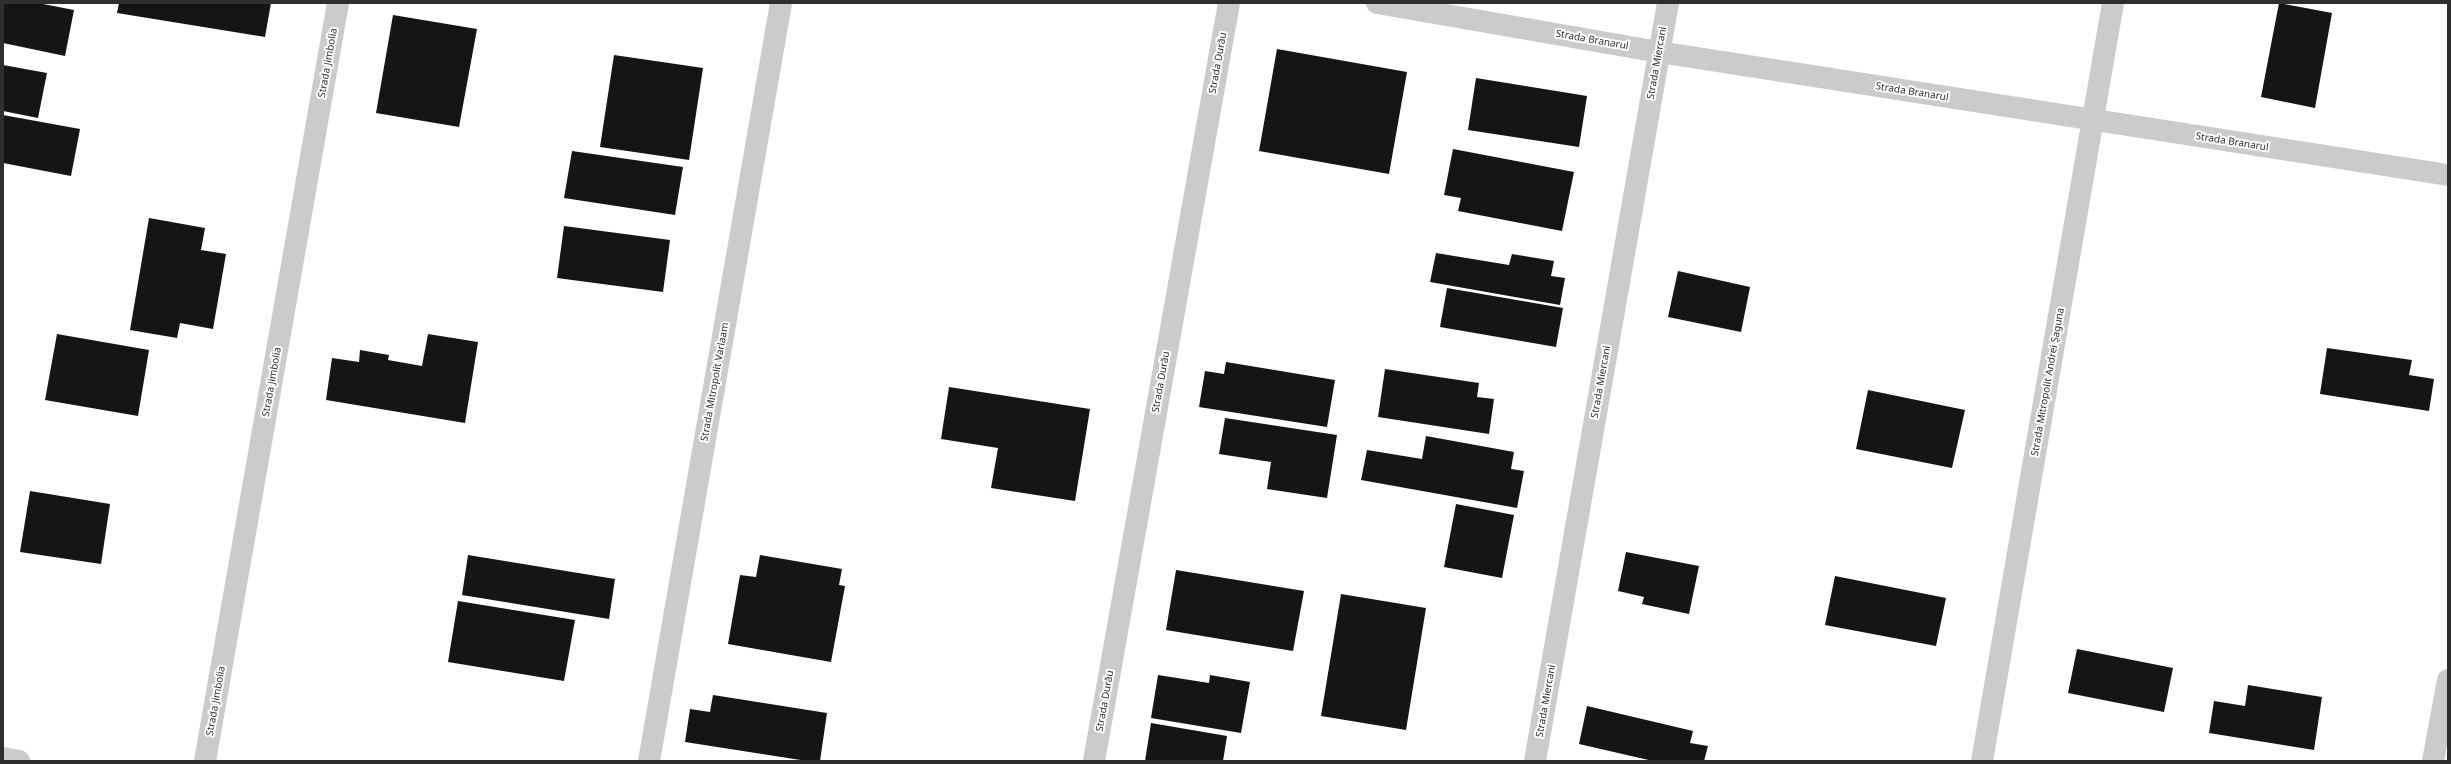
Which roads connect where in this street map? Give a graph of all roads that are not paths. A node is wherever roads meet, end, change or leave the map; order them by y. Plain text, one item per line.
1 (338, 3) edge
2 (781, 3) edge
3 (1229, 3) edge
4 (1377, 3) edge
5 (1668, 3) edge
6 (2113, 3) edge
7 (1659, 52) junction
8 (2092, 121) junction
9 (2448, 175) edge
10 (2448, 680) edge
11 (3, 758) edge
12 (19, 761) edge
13 (205, 761) edge
14 (649, 761) edge
15 (1094, 761) edge
16 (1535, 761) edge
17 (1982, 761) edge
18 (2433, 761) edge

1 - 13 street, Strada Jimbolia
2 - 14 street, Strada Mitropolit Varlaam
3 - 15 street, Strada Durău
4 - 7 street, Strada Branarul
5 - 7 street, Strada Miercani
6 - 8 street, Strada Mitropolit Andrei Șaguna
7 - 8 street, Strada Branarul
7 - 16 street, Strada Miercani
8 - 9 street, Strada Branarul
8 - 17 street, Strada Mitropolit Andrei Șaguna
10 - 18 street
11 - 12 street

